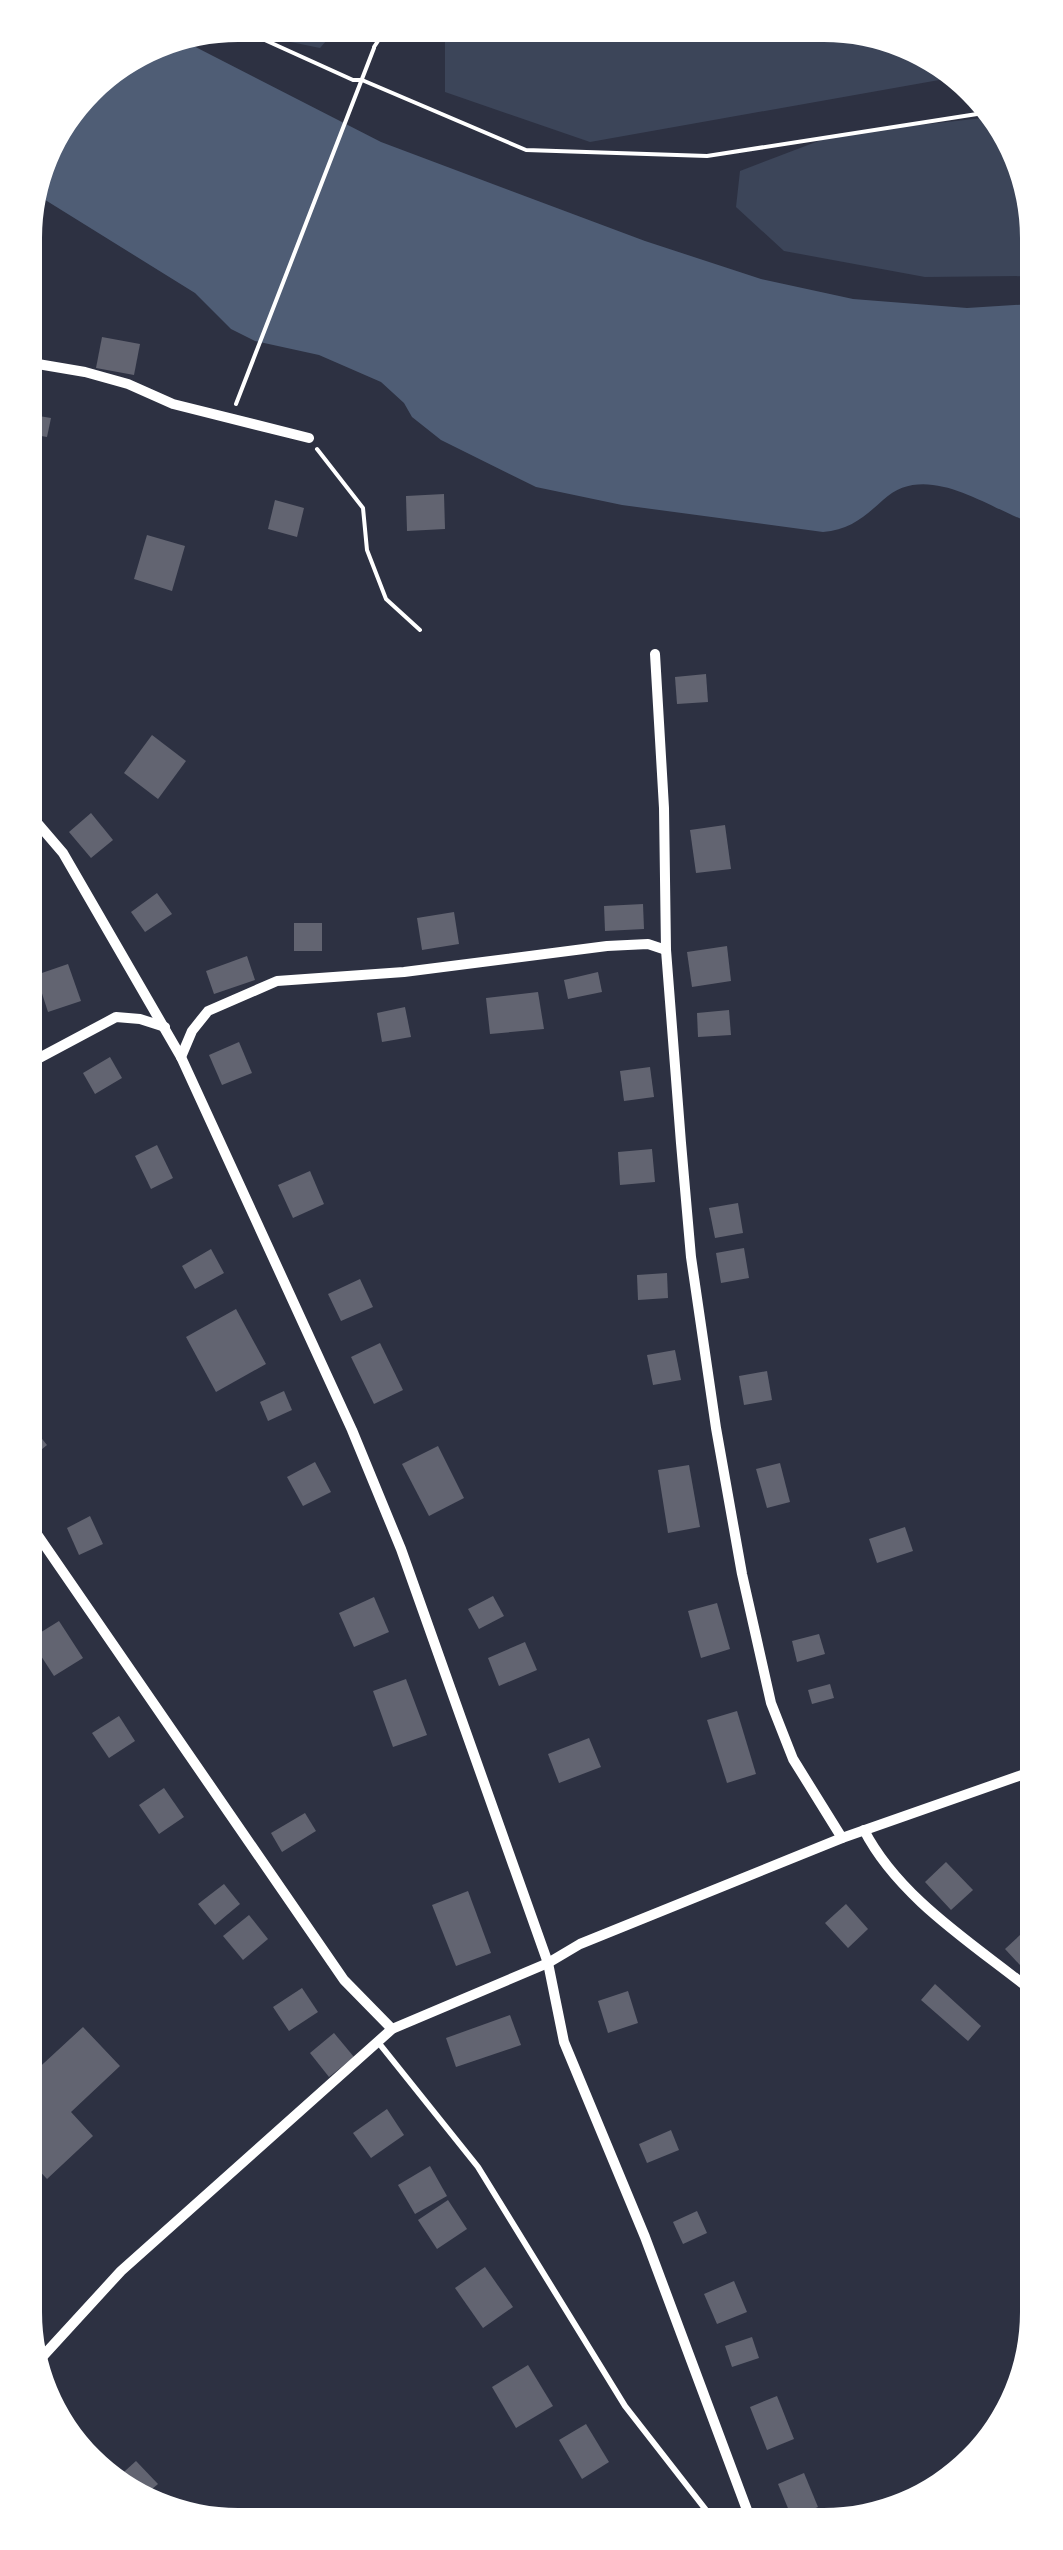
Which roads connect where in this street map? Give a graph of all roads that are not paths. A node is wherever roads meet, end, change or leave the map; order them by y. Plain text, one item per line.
1 (43, 365) edge
2 (309, 438) road end
3 (655, 654) dead end
4 (43, 830) edge
5 (666, 950) junction
6 (165, 1028) junction
7 (43, 1056) edge
8 (181, 1057) junction
9 (42, 1542) edge
10 (1020, 1776) edge
11 (864, 1830) junction
12 (842, 1838) junction
13 (548, 1963) junction
14 (1020, 1982) edge
15 (392, 2029) junction
16 (378, 2042) junction
17 (47, 2352) edge
18 (704, 2508) edge
19 (746, 2508) edge

1 - 2 street
3 - 5 street
4 - 6 street
5 - 8 street
5 - 12 street
6 - 7 street
6 - 8 street
8 - 13 street
9 - 15 street
10 - 11 street
11 - 12 street
11 - 14 street
12 - 13 street
13 - 15 street
13 - 19 street
15 - 16 street
16 - 17 street
16 - 18 lane

